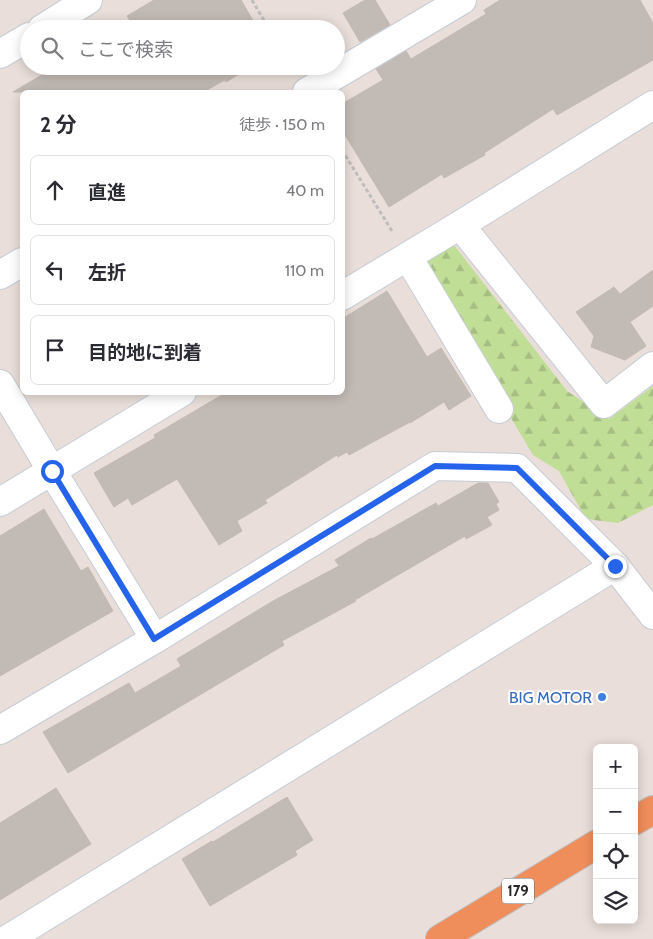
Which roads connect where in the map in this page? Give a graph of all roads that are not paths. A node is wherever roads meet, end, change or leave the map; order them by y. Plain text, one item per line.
1 (88, 0) edge
2 (462, 0) edge
3 (56, 20) edge
4 (20, 42) edge
5 (0, 54) edge
6 (345, 69) edge
7 (336, 75) edge
8 (310, 90) edge
9 (653, 105) edge
10 (460, 225) junction
11 (408, 257) junction
12 (20, 263) edge
13 (0, 276) edge
14 (345, 294) edge
15 (653, 366) edge
16 (0, 384) edge
17 (177, 395) edge
18 (500, 409) dead end
19 (52, 471) junction
20 (0, 502) edge
21 (615, 566) junction
22 (653, 616) edge
23 (154, 639) junction
24 (0, 730) edge
25 (653, 810) edge
26 (638, 819) edge
27 (593, 846) edge
28 (8, 939) edge
29 (440, 939) edge

1 - 3 street
2 - 6 street
4 - 5 street
7 - 8 street
9 - 10 street
10 - 11 street
10 - 15 street
11 - 14 street
11 - 18 street
12 - 13 street
16 - 19 street
17 - 19 street
19 - 20 street
19 - 23 street
21 - 22 street
21 - 23 street
21 - 28 street
23 - 24 street
25 - 26 highway
27 - 29 highway, 179

